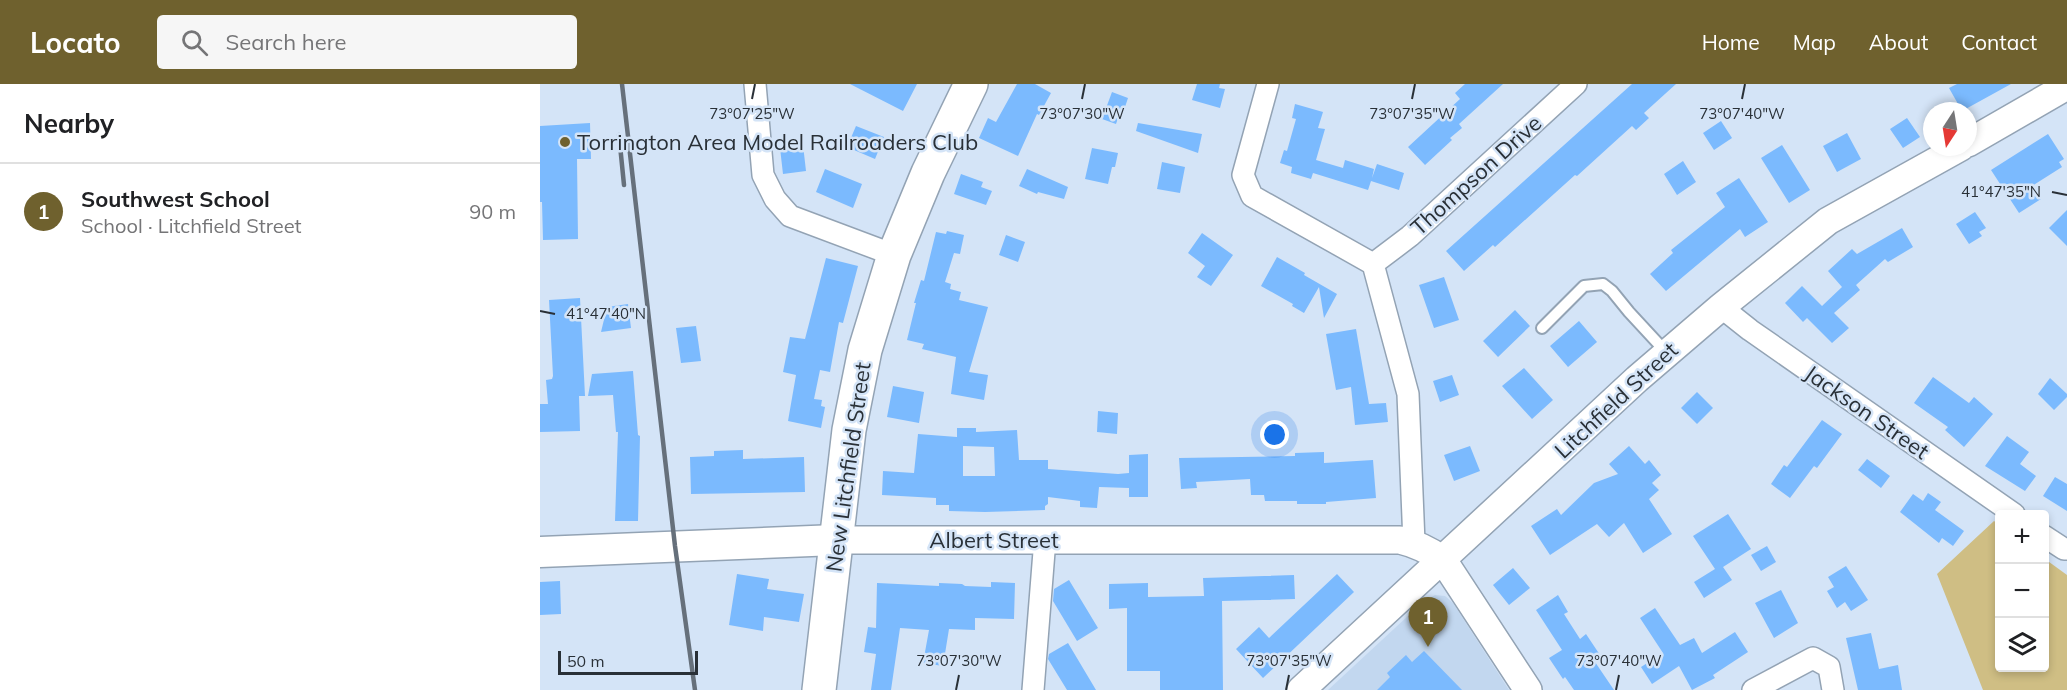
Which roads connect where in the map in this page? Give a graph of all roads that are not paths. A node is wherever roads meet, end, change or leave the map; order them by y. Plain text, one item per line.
1 (754, 84) edge
2 (971, 84) edge
3 (1268, 84) edge
4 (1576, 84) edge
5 (2055, 88) edge
6 (1977, 137) edge
7 (1945, 156) edge
8 (894, 255) junction
9 (1373, 264) junction
10 (1721, 307) junction
11 (1542, 328) dead end
12 (1667, 352) junction
13 (2008, 510) edge
14 (1045, 539) junction
15 (2049, 539) edge
16 (836, 540) junction
17 (1414, 543) junction
18 (2067, 549) edge
19 (540, 552) edge
20 (1443, 560) junction
21 (819, 690) edge
22 (1033, 690) edge
23 (1300, 690) edge
24 (1528, 690) edge
25 (1753, 690) edge
26 (1833, 690) edge

1 - 8 street
2 - 8 highway, New Litchfield Street
3 - 9 street
4 - 9 street, Thompson Drive
5 - 6 street
7 - 10 street, Litchfield Street
8 - 16 highway, New Litchfield Street
9 - 17 street
10 - 12 street, Litchfield Street
10 - 13 street, Jackson Street
11 - 12 lane
12 - 20 street, Litchfield Street
14 - 16 street, Albert Street
14 - 17 street, Albert Street
14 - 22 street
15 - 18 street
16 - 19 main road, Albert Street
16 - 21 highway, New Litchfield Street
17 - 20 street, Albert Street
20 - 23 street, Litchfield Street
20 - 24 street
25 - 26 street

